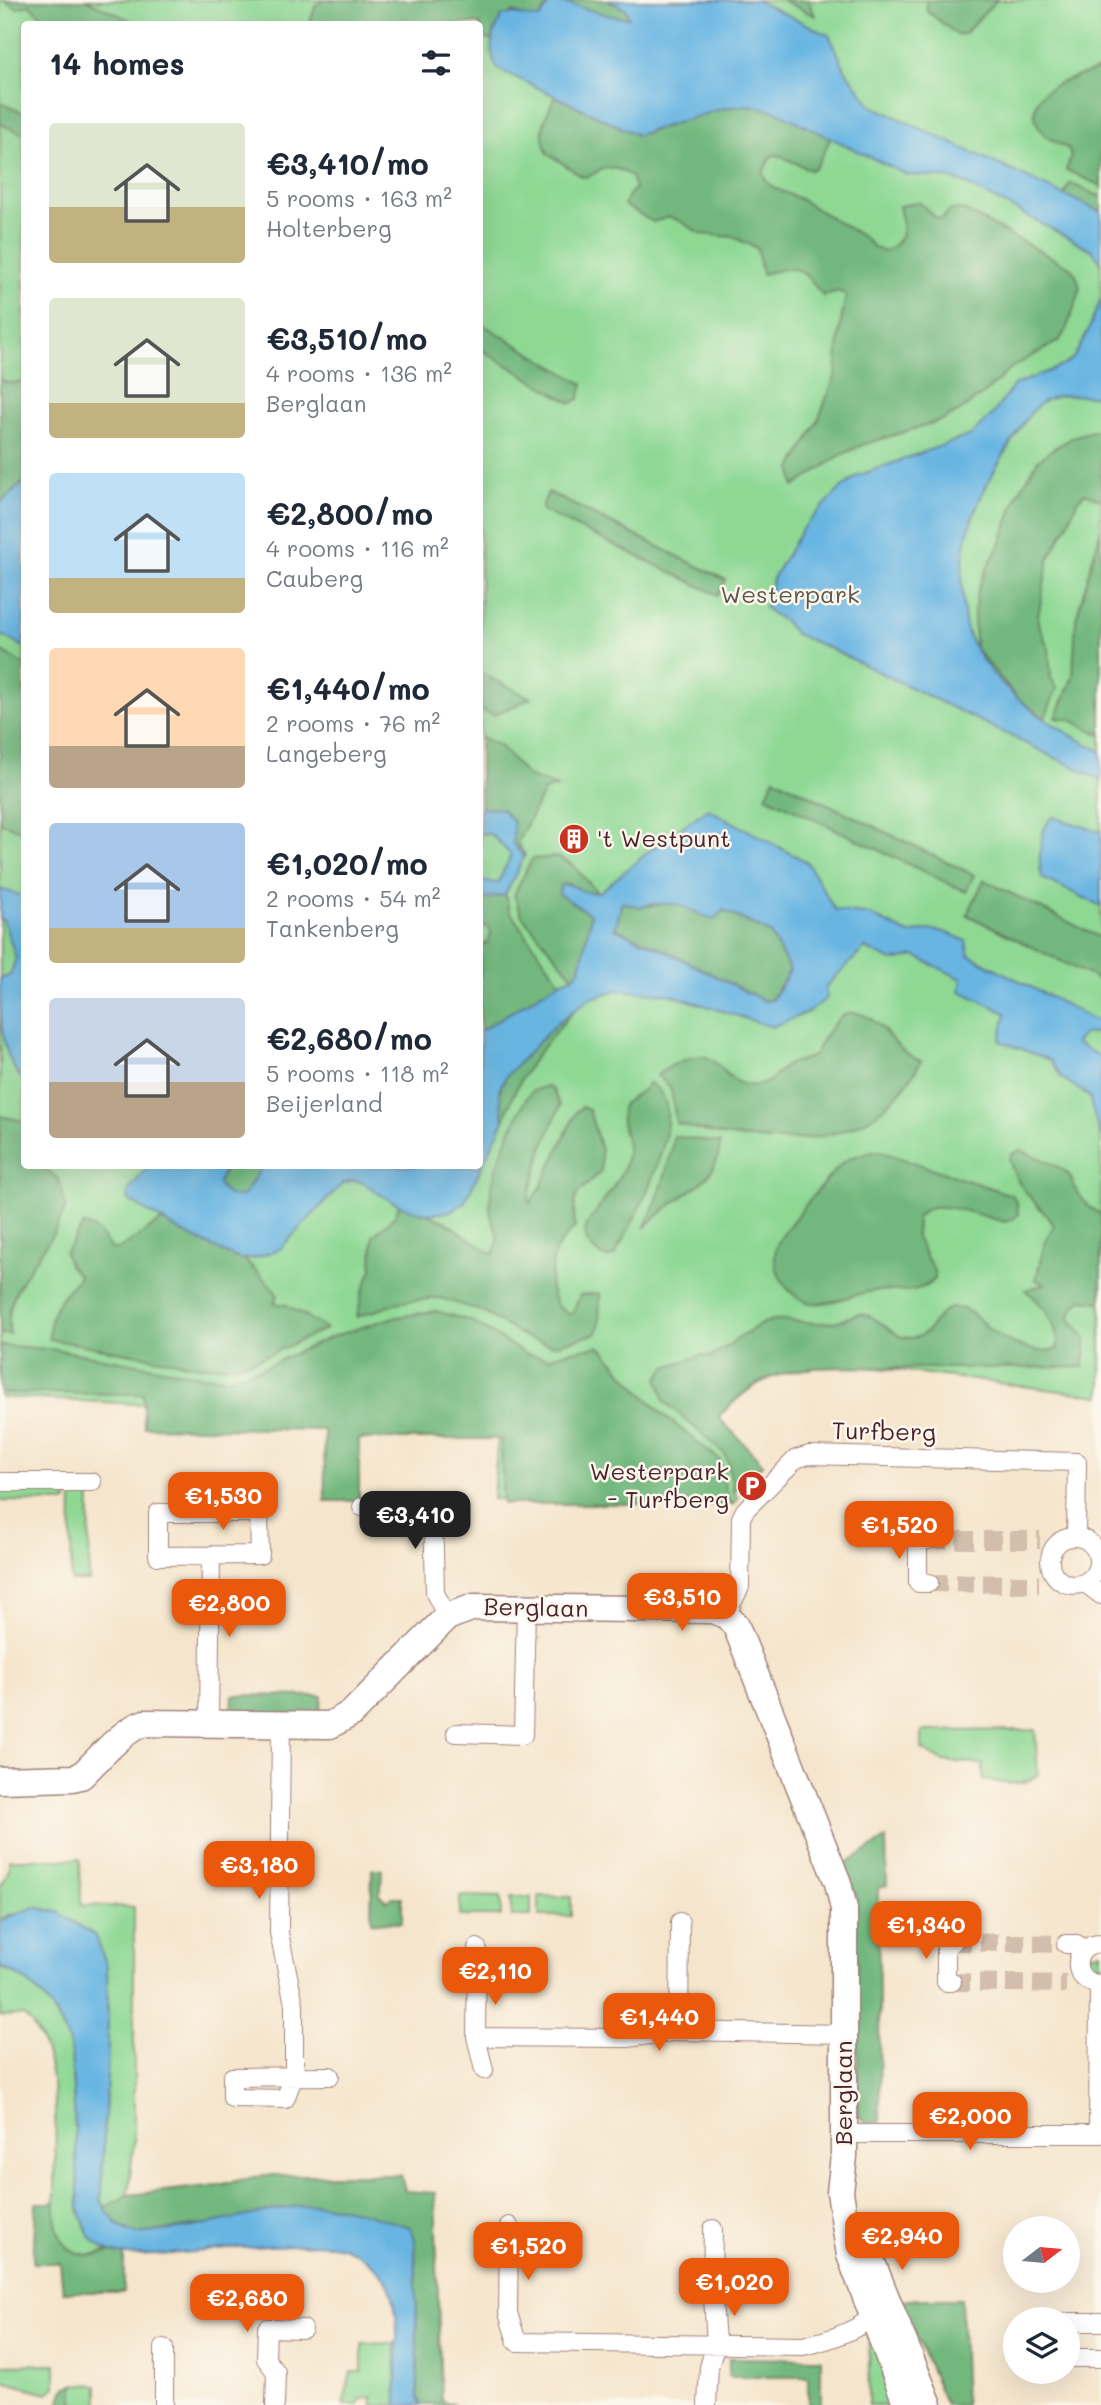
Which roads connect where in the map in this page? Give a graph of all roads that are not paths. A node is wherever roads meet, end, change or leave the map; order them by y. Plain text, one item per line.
1 (0, 1482) edge
2 (92, 1482) dead end
3 (362, 1507) dead end
4 (929, 1540) dead end
5 (1068, 1540) junction
6 (1040, 1541) tunnel mouth
7 (1098, 1552) edge
8 (211, 1555) junction
9 (929, 1583) dead end
10 (1085, 1583) junction
11 (1040, 1584) tunnel mouth
12 (1065, 1584) junction
13 (1101, 1595) edge
14 (526, 1608) junction
15 (726, 1615) junction
16 (447, 1617) junction
17 (209, 1722) junction
18 (281, 1726) junction
19 (456, 1733) dead end
20 (0, 1780) edge
21 (680, 1922) dead end
22 (953, 1941) dead end
23 (1066, 1944) tunnel mouth
24 (1101, 1944) edge
25 (477, 1948) dead end
26 (1083, 1950) junction
27 (952, 1982) dead end
28 (1095, 1982) edge
29 (1066, 1984) tunnel mouth
30 (679, 2031) junction
31 (844, 2034) junction
32 (476, 2037) junction
33 (484, 2070) dead end
34 (330, 2076) dead end
35 (844, 2134) junction
36 (1100, 2134) edge
37 (509, 2226) dead end
38 (713, 2229) dead end
39 (881, 2310) junction
40 (1080, 2322) edge
41 (1101, 2322) edge
42 (303, 2329) dead end
43 (716, 2344) junction
44 (164, 2348) dead end
45 (1080, 2358) edge
46 (1101, 2358) edge
47 (164, 2405) edge
48 (275, 2405) edge
49 (707, 2405) edge
50 (907, 2405) edge
51 (929, 2405) edge

1 - 2 street
3 - 16 street
4 - 9 street
5 - 6 street
5 - 7 street
5 - 12 street, Turfberg
5 - 15 street, Turfberg
7 - 10 street
8 - 8 street
8 - 17 street
10 - 12 street
10 - 13 street
11 - 12 street
14 - 15 street, Berglaan
14 - 16 street, Berglaan
14 - 19 street
15 - 31 street, Berglaan
16 - 18 street, Berglaan
17 - 18 street, Berglaan
17 - 20 street, Berglaan
18 - 34 street
21 - 30 street
22 - 27 street
23 - 26 street
24 - 26 street
25 - 32 street
26 - 28 street
28 - 29 street
28 - 36 street
30 - 31 street
30 - 32 street
31 - 35 street, Berglaan
32 - 33 street
35 - 36 street
35 - 39 street, Berglaan
37 - 43 street
38 - 43 street
39 - 43 street
39 - 50 street, Berglaan
39 - 51 street, Berglaan
40 - 41 street
42 - 48 street
43 - 49 street
44 - 47 street
45 - 46 street

